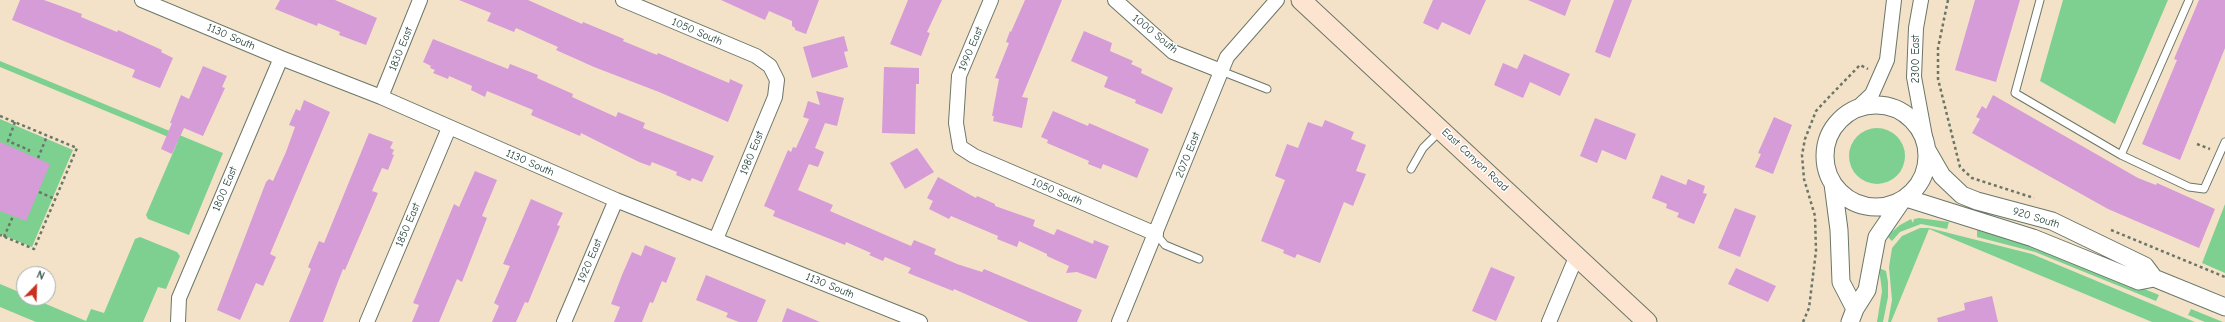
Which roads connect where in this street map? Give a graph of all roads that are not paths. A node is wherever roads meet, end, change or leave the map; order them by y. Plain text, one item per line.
1 (142, 0) edge
2 (420, 0) edge
3 (622, 0) edge
4 (991, 0) edge
5 (1115, 0) edge
6 (1277, 0) edge
7 (1301, 0) edge
8 (1894, 0) edge
9 (1921, 0) edge
10 (2040, 0) edge
11 (2189, 0) edge
12 (281, 58) junction
13 (770, 66) joint
14 (1221, 71) junction
15 (1267, 89) dead end
16 (381, 97) junction
17 (1856, 109) junction
18 (449, 128) junction
19 (1441, 129) junction
20 (2225, 142) edge
21 (1926, 146) junction
22 (960, 147) joint
23 (2121, 155) junction
24 (1411, 169) dead end
25 (1833, 184) junction
26 (616, 200) junction
27 (1903, 200) junction
28 (1156, 234) junction
29 (716, 240) junction
30 (1577, 255) junction
31 (1199, 259) dead end
32 (2154, 278) junction
33 (2225, 307) edge
34 (1852, 315) edge
35 (178, 322) edge
36 (367, 322) edge
37 (564, 322) edge
38 (920, 322) edge
39 (1119, 322) edge
40 (1549, 322) edge
41 (1647, 322) edge

1 - 12 street, 1130 South
2 - 16 street, 1830 East
3 - 13 street, 1050 South
4 - 22 street, 1990 East
5 - 14 street, 1000 South
6 - 14 street, 2070 East
7 - 19 main road, East Canyon Road
8 - 17 street
9 - 21 street, 2300 East
10 - 23 lane
11 - 23 lane
12 - 16 street, 1130 South
12 - 35 street, 1800 East
13 - 29 street, 1980 East
14 - 15 lane
14 - 28 street, 2070 East
16 - 18 street, 1130 South
17 - 21 street
17 - 25 street
18 - 26 street, 1130 South
18 - 36 street, 1850 East
19 - 24 lane
19 - 30 main road, East Canyon Road
20 - 23 lane
21 - 27 street
21 - 32 street, 920 South
22 - 28 street, 1050 South
25 - 27 street
25 - 34 street
26 - 29 street, 1130 South
26 - 37 street, 1920 East
27 - 32 street, 920 South
27 - 34 street
28 - 31 lane
28 - 39 street, 2070 East
29 - 38 street, 1130 South
30 - 40 street
30 - 41 main road, East Canyon Road
32 - 33 street, 920 South

